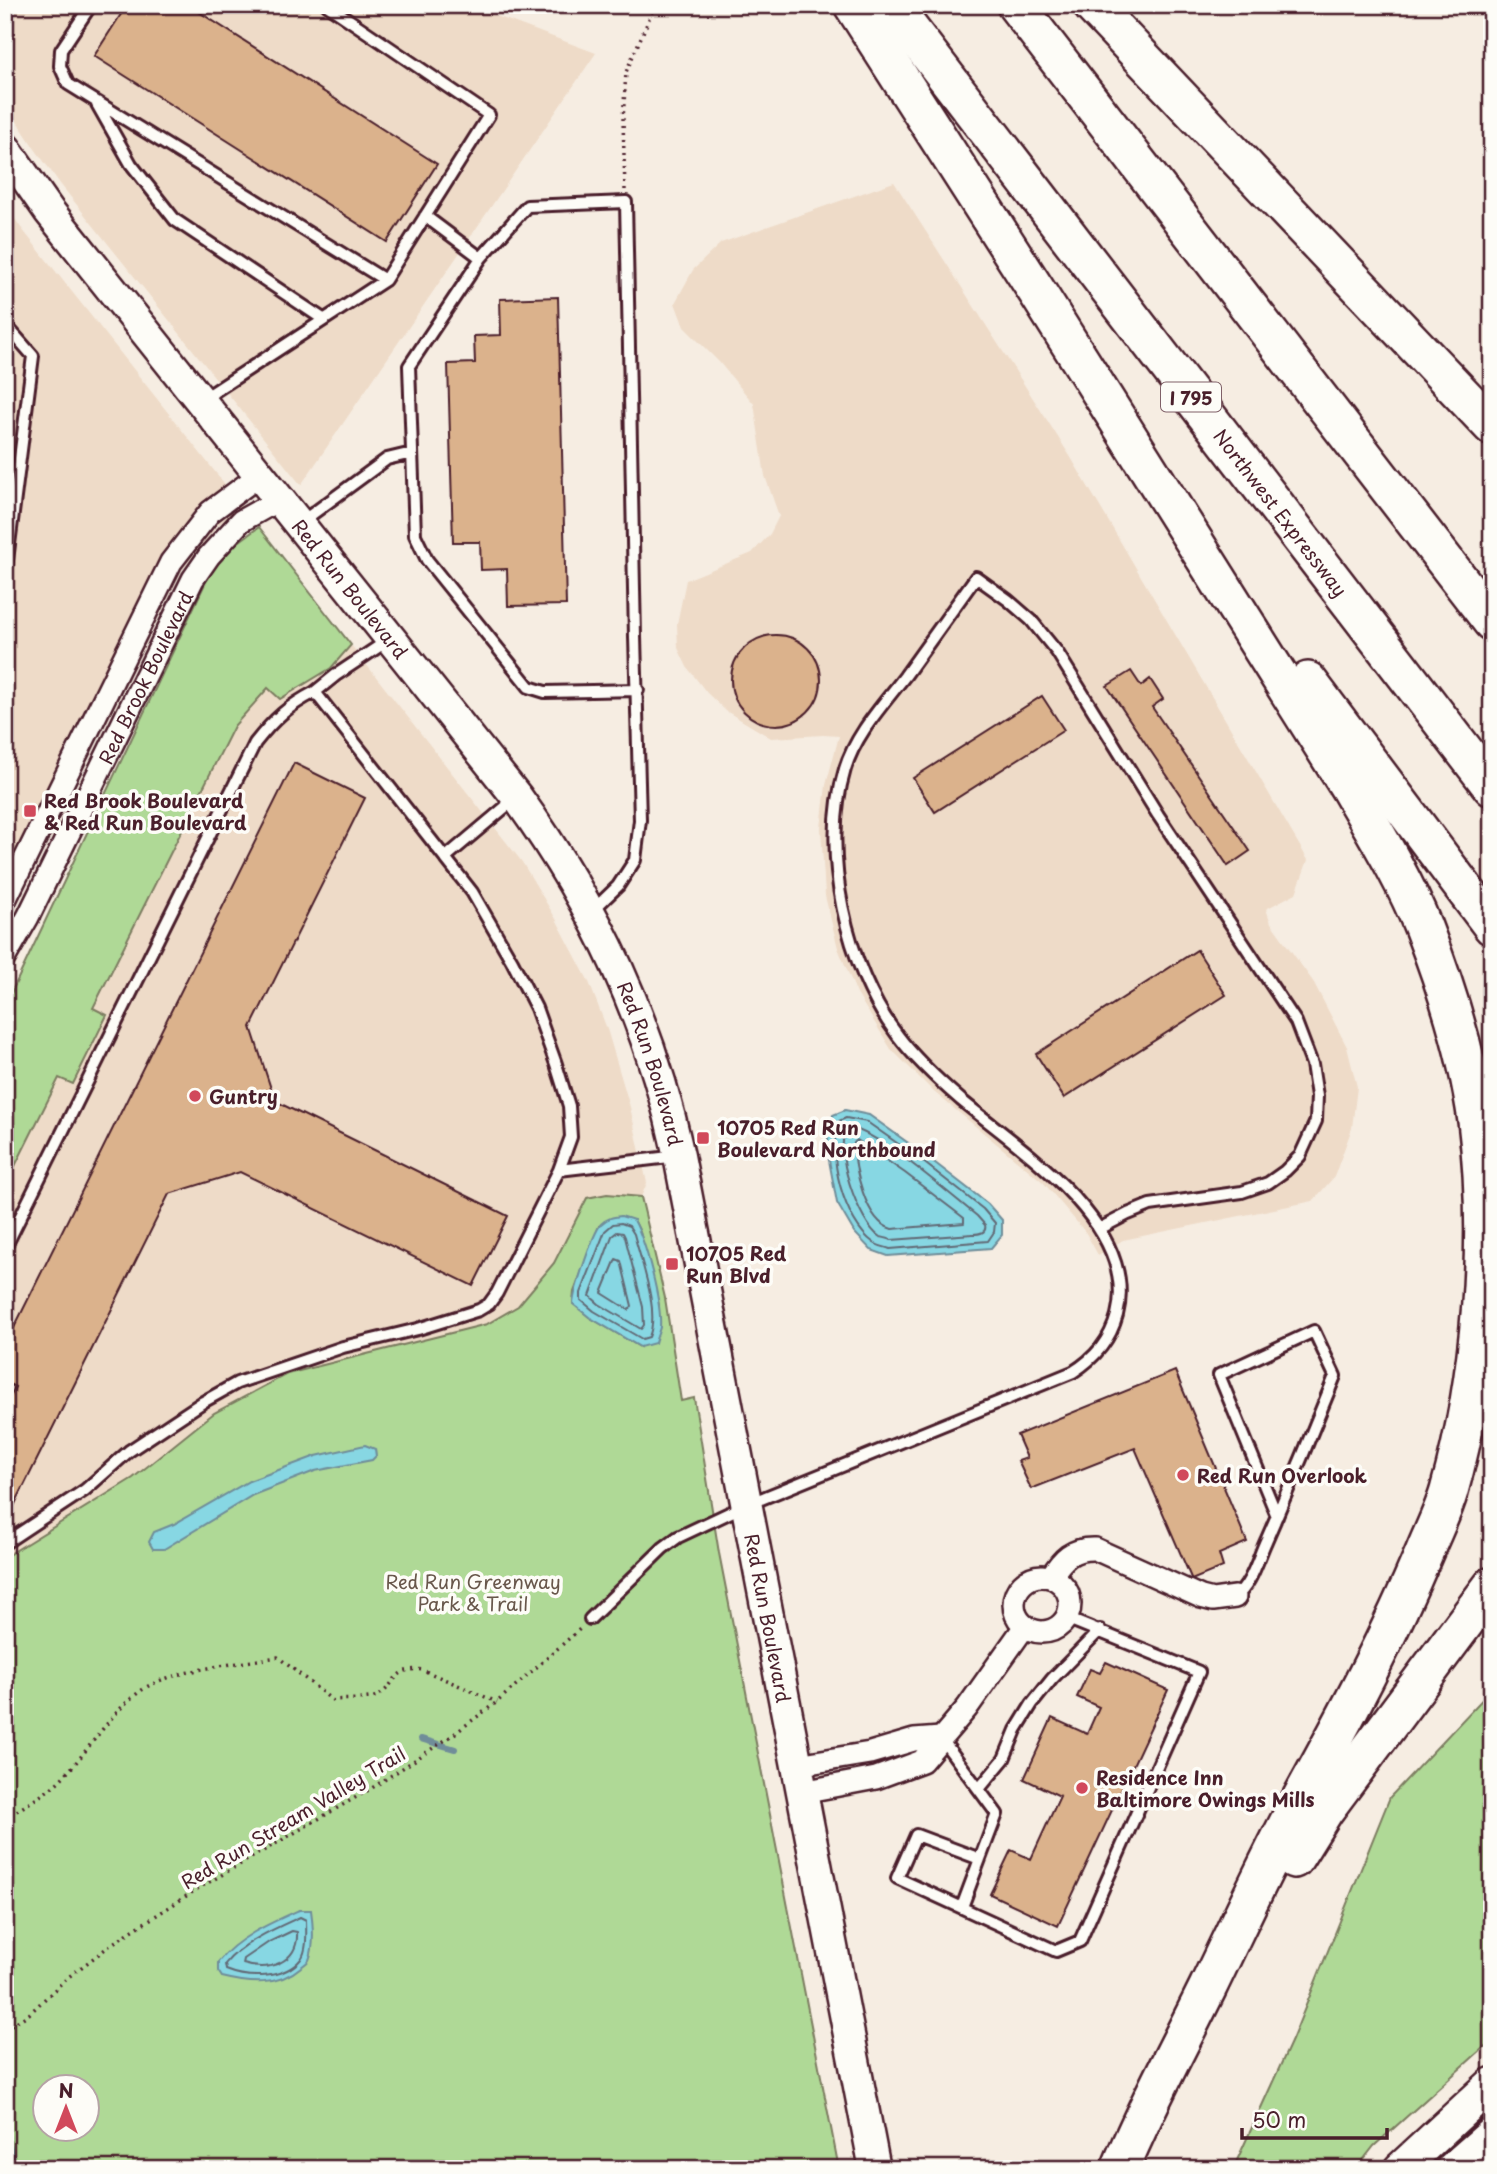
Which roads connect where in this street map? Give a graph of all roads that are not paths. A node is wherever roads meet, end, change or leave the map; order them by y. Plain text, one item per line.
1 (91, 5) edge
2 (327, 5) edge
3 (853, 5) edge
4 (891, 5) edge
5 (1016, 5) edge
6 (1092, 5) edge
7 (96, 101) junction
8 (9, 163) edge
9 (425, 216) junction
10 (481, 258) junction
11 (385, 279) junction
12 (1041, 298) junction
13 (323, 319) junction
14 (5, 324) edge
15 (201, 400) junction
16 (1492, 426) edge
17 (412, 453) junction
18 (261, 474) junction
19 (280, 499) junction
20 (300, 523) junction
21 (5, 576) edge
22 (1492, 622) edge
23 (391, 638) junction
24 (638, 690) junction
25 (315, 692) junction
26 (1492, 787) edge
27 (517, 797) junction
28 (446, 858) junction
29 (5, 900) edge
30 (591, 912) junction
31 (1492, 926) edge
32 (5, 957) edge
33 (679, 1156) junction
34 (559, 1170) junction
35 (1099, 1229) junction
36 (5, 1248) edge
37 (746, 1505) junction
38 (1277, 1516) junction
39 (5, 1543) edge
40 (1051, 1577) junction
41 (1492, 1586) edge
42 (1235, 1597) joint
43 (1066, 1618) junction
44 (590, 1619) road end
45 (1025, 1626) junction
46 (1100, 1630) junction
47 (941, 1738) junction
48 (799, 1779) junction
49 (979, 1789) junction
50 (980, 1860) junction
51 (961, 1907) junction
52 (1189, 2025) junction
53 (1492, 2084) edge
54 (1492, 2134) edge
55 (874, 2169) edge
56 (1120, 2169) edge
57 (1400, 2169) edge
58 (1452, 2169) edge

1 - 7 lane
2 - 9 lane
3 - 12 highway
4 - 26 highway, Northwest Expressway / I 795
5 - 22 highway
6 - 16 highway
7 - 11 lane
7 - 13 lane
8 - 15 main road, Red Run Boulevard
9 - 10 lane
9 - 11 lane
10 - 17 lane
10 - 24 lane
11 - 13 lane
12 - 31 highway
12 - 52 highway
13 - 15 lane
14 - 21 lane
15 - 18 main road, Red Run Boulevard
17 - 20 lane
17 - 24 lane
18 - 19 main road, Red Run Boulevard
18 - 29 street, Red Brook Boulevard
19 - 20 main road, Red Run Boulevard
19 - 32 street, Red Brook Boulevard
20 - 23 main road, Red Run Boulevard
23 - 25 lane
23 - 27 main road, Red Run Boulevard
24 - 30 lane
25 - 28 lane
25 - 36 lane
27 - 28 lane
27 - 30 main road, Red Run Boulevard
28 - 34 lane
30 - 33 main road, Red Run Boulevard
33 - 34 lane
33 - 37 main road, Red Run Boulevard
34 - 39 lane
35 - 35 lane
35 - 37 lane
37 - 44 lane
37 - 48 main road, Red Run Boulevard
38 - 38 lane
38 - 42 lane
40 - 42 street
40 - 43 street
40 - 45 street
41 - 52 highway
43 - 45 street
43 - 46 lane
45 - 47 street
46 - 49 lane
46 - 51 lane
47 - 48 street
47 - 49 lane
48 - 55 main road, Red Run Boulevard
49 - 50 lane
50 - 51 lane
50 - 51 lane
52 - 56 highway
53 - 57 main road
54 - 58 main road

